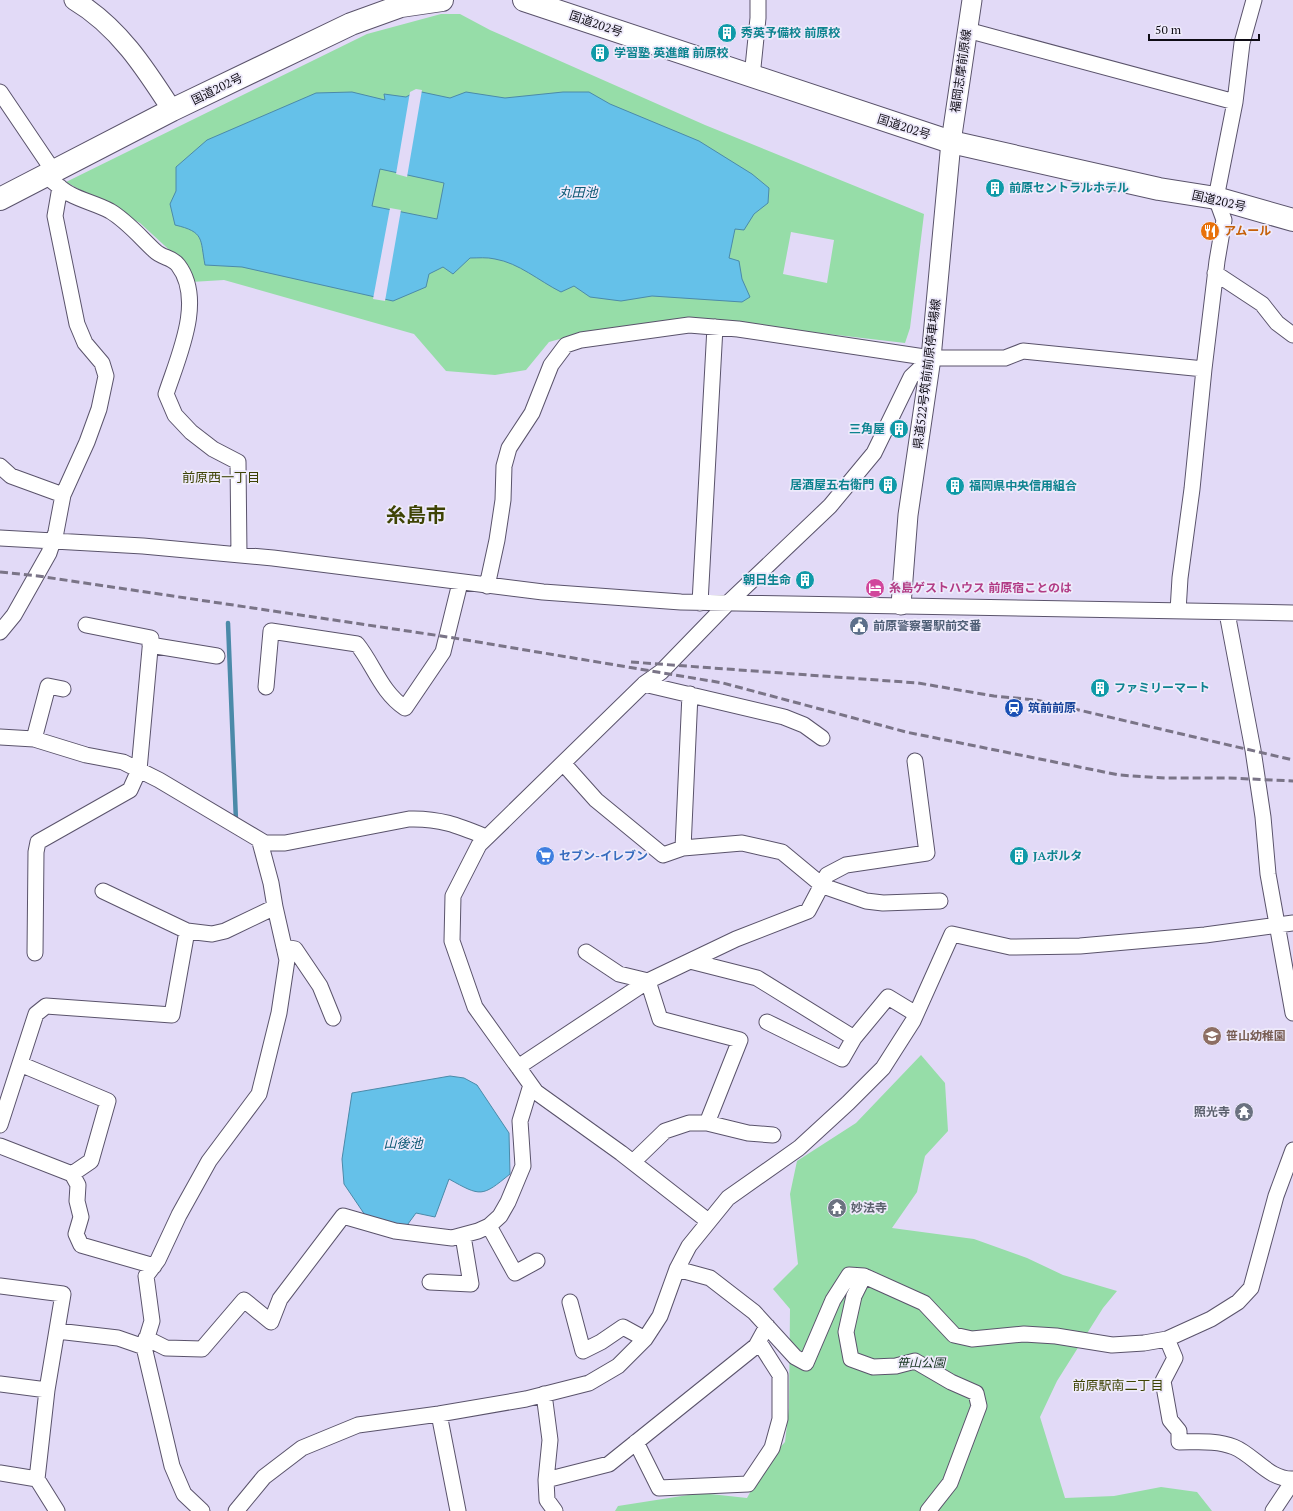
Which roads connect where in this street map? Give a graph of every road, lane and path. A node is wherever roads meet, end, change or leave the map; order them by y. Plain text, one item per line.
1 (74, 0) edge
2 (442, 0) edge
3 (524, 0) edge
4 (758, 0) edge
5 (972, 0) edge
6 (1254, 0) edge
7 (401, 3) edge
8 (967, 30) junction
9 (752, 77) junction
10 (0, 92) edge
11 (1235, 102) junction
12 (172, 110) junction
13 (951, 142) junction
14 (54, 178) junction
15 (1216, 198) junction
16 (0, 199) edge
17 (1293, 220) edge
18 (1215, 274) junction
19 (716, 327) junction
20 (1293, 335) edge
21 (931, 358) junction
22 (1204, 369) junction
23 (0, 466) edge
24 (63, 495) junction
25 (0, 538) edge
26 (53, 541) junction
27 (239, 555) junction
28 (460, 583) junction
29 (487, 586) junction
30 (700, 602) junction
31 (728, 603) junction
32 (901, 605) junction
33 (1178, 611) junction
34 (1227, 613) junction
35 (1293, 613) edge
36 (86, 625) dead end
37 (0, 632) edge
38 (150, 645) junction
39 (217, 656) dead end
40 (644, 684) junction
41 (266, 687) dead end
42 (63, 689) dead end
43 (690, 694) junction
44 (0, 737) edge
45 (822, 738) dead end
46 (34, 739) junction
47 (915, 761) dead end
48 (563, 763) junction
49 (140, 770) junction
50 (486, 838) junction
51 (260, 842) junction
52 (683, 848) junction
53 (823, 886) junction
54 (103, 891) dead end
55 (940, 901) dead end
56 (275, 907) junction
57 (1286, 924) edge
58 (187, 931) junction
59 (284, 947) junction
60 (586, 952) dead end
61 (35, 953) dead end
62 (690, 961) junction
63 (648, 981) junction
64 (1293, 1013) edge
65 (916, 1014) junction
66 (333, 1018) dead end
67 (767, 1022) dead end
68 (854, 1038) junction
69 (20, 1064) junction
70 (518, 1067) junction
71 (531, 1085) junction
72 (707, 1123) junction
73 (0, 1125) edge
74 (772, 1135) dead end
75 (0, 1146) edge
76 (1293, 1150) edge
77 (633, 1162) junction
78 (72, 1174) junction
79 (708, 1221) junction
80 (489, 1226) junction
81 (463, 1236) junction
82 (537, 1261) dead end
83 (154, 1266) junction
84 (677, 1269) junction
85 (864, 1276) junction
86 (430, 1282) dead end
87 (0, 1286) edge
88 (570, 1302) dead end
89 (767, 1326) junction
90 (57, 1331) junction
91 (644, 1339) junction
92 (1167, 1339) junction
93 (759, 1342) junction
94 (145, 1343) junction
95 (0, 1384) edge
96 (47, 1390) junction
97 (544, 1394) junction
98 (439, 1414) junction
99 (636, 1442) junction
100 (0, 1473) edge
101 (37, 1479) junction
102 (546, 1480) junction
103 (1293, 1480) edge
104 (57, 1511) edge
105 (202, 1511) edge
106 (236, 1511) edge
107 (458, 1511) edge
108 (555, 1511) edge
109 (928, 1511) edge
110 (1273, 1511) edge

1 - 12 main road
2 - 7 highway, 国道202号
3 - 9 highway, 国道202号
4 - 9 street
5 - 8 main road, 福岡志摩前原線
6 - 11 street
7 - 12 highway, 国道202号
8 - 11 street
8 - 13 main road, 福岡志摩前原線
9 - 13 highway, 国道202号
10 - 14 street
11 - 15 street
12 - 14 highway, 国道202号
13 - 15 highway, 国道202号
13 - 21 main road, 県道522号筑前前原停車場線
14 - 16 highway, 国道202号
14 - 24 street
14 - 27 street
15 - 17 highway, 国道202号
15 - 18 street
18 - 20 street
18 - 22 street
19 - 21 street
19 - 29 street
19 - 30 street
21 - 22 street
21 - 31 street
21 - 32 main road, 県道522号筑前前原停車場線
22 - 33 street
23 - 24 street
24 - 26 street
25 - 26 street
26 - 27 street
26 - 37 street
27 - 28 street
28 - 29 street
28 - 41 street
29 - 30 street
30 - 31 street
31 - 32 street
31 - 40 street
32 - 33 street
33 - 34 street
34 - 35 street
34 - 57 street
36 - 38 street
38 - 39 street
38 - 49 street
40 - 43 street
40 - 48 street
42 - 46 street
43 - 45 street
43 - 52 street
44 - 46 street
46 - 49 street
47 - 53 street
48 - 50 street
48 - 52 street
49 - 51 street
49 - 61 street
50 - 51 street
50 - 70 street
51 - 56 street
52 - 53 street
53 - 55 street
53 - 62 street
54 - 58 street
56 - 58 street
56 - 59 street
57 - 64 street
57 - 65 street
58 - 69 street
59 - 66 street
59 - 83 street
60 - 63 street
62 - 63 street
62 - 68 street
63 - 70 street
63 - 72 street
65 - 68 street
65 - 79 street
67 - 68 street
69 - 73 street
69 - 78 street
70 - 71 street
71 - 77 street
71 - 80 street
72 - 74 street
72 - 77 street
75 - 78 street
76 - 92 street
77 - 79 street
78 - 83 street
79 - 84 street
80 - 81 street
80 - 82 street
81 - 86 street
81 - 94 street
83 - 94 street
84 - 89 street
84 - 91 street
85 - 89 street
85 - 92 street
85 - 109 street
87 - 90 street
88 - 91 street
89 - 93 street
90 - 94 street
90 - 96 street
91 - 97 street
92 - 103 street
93 - 99 street
93 - 99 street
94 - 105 street
95 - 96 street
96 - 101 street
97 - 98 street
97 - 102 street
98 - 106 street
98 - 107 street
99 - 102 street
100 - 101 street
101 - 104 street
102 - 108 street
103 - 110 street

